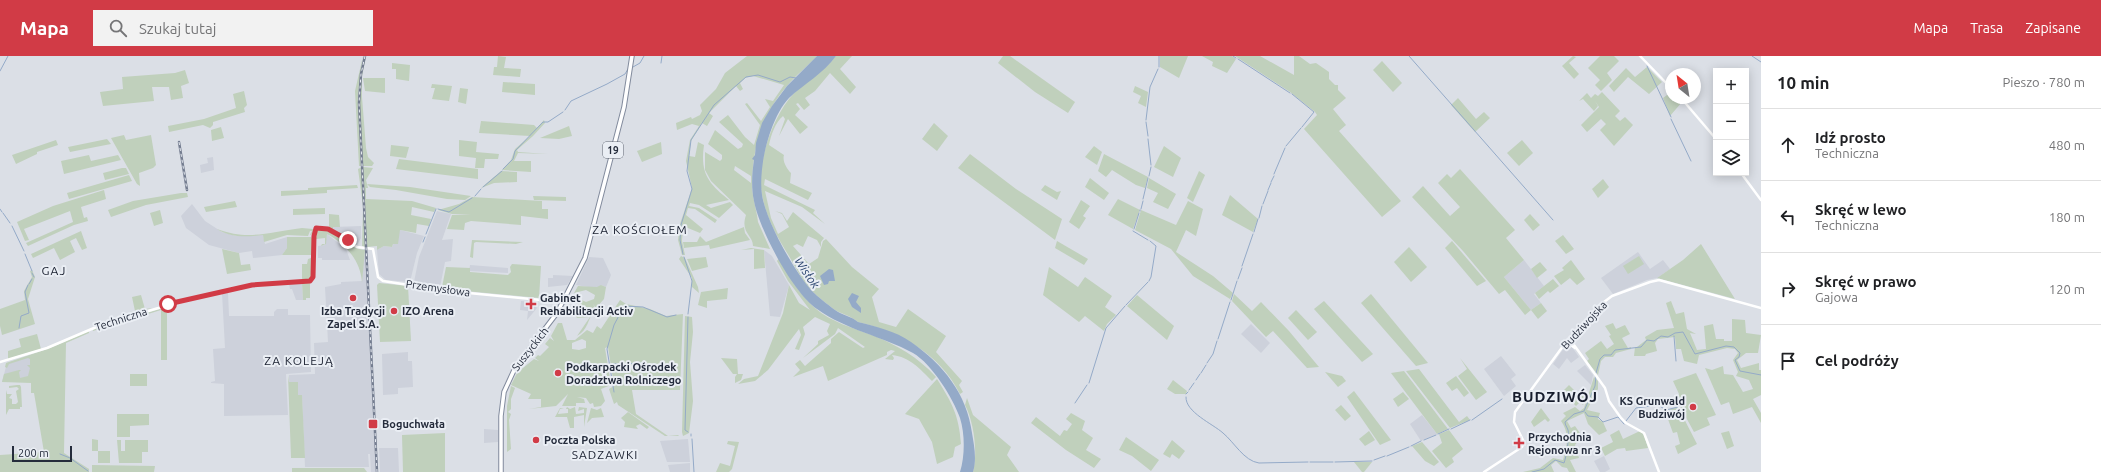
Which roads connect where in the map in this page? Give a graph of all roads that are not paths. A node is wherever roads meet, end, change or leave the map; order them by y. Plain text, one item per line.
1 (632, 56) edge
2 (1640, 56) edge
3 (1665, 82) edge
4 (1686, 104) edge
5 (1713, 135) edge
6 (1743, 176) edge
7 (1761, 200) edge
8 (360, 248) joint
9 (564, 301) junction
10 (1761, 308) edge
11 (1569, 338) junction
12 (1566, 342) junction
13 (1575, 348) junction
14 (0, 362) edge
15 (501, 472) edge
16 (1484, 472) edge
17 (1659, 472) edge

1 - 9 highway, 19
2 - 3 street
4 - 5 street
6 - 7 street
8 - 9 street, Przemysłowa
8 - 14 street, Techniczna
9 - 15 highway, Suszyckich / 19
10 - 11 street, Budziwojska
11 - 12 street, Budziwojska
11 - 13 street
12 - 13 street
12 - 16 street, Budziwojska
13 - 17 street

